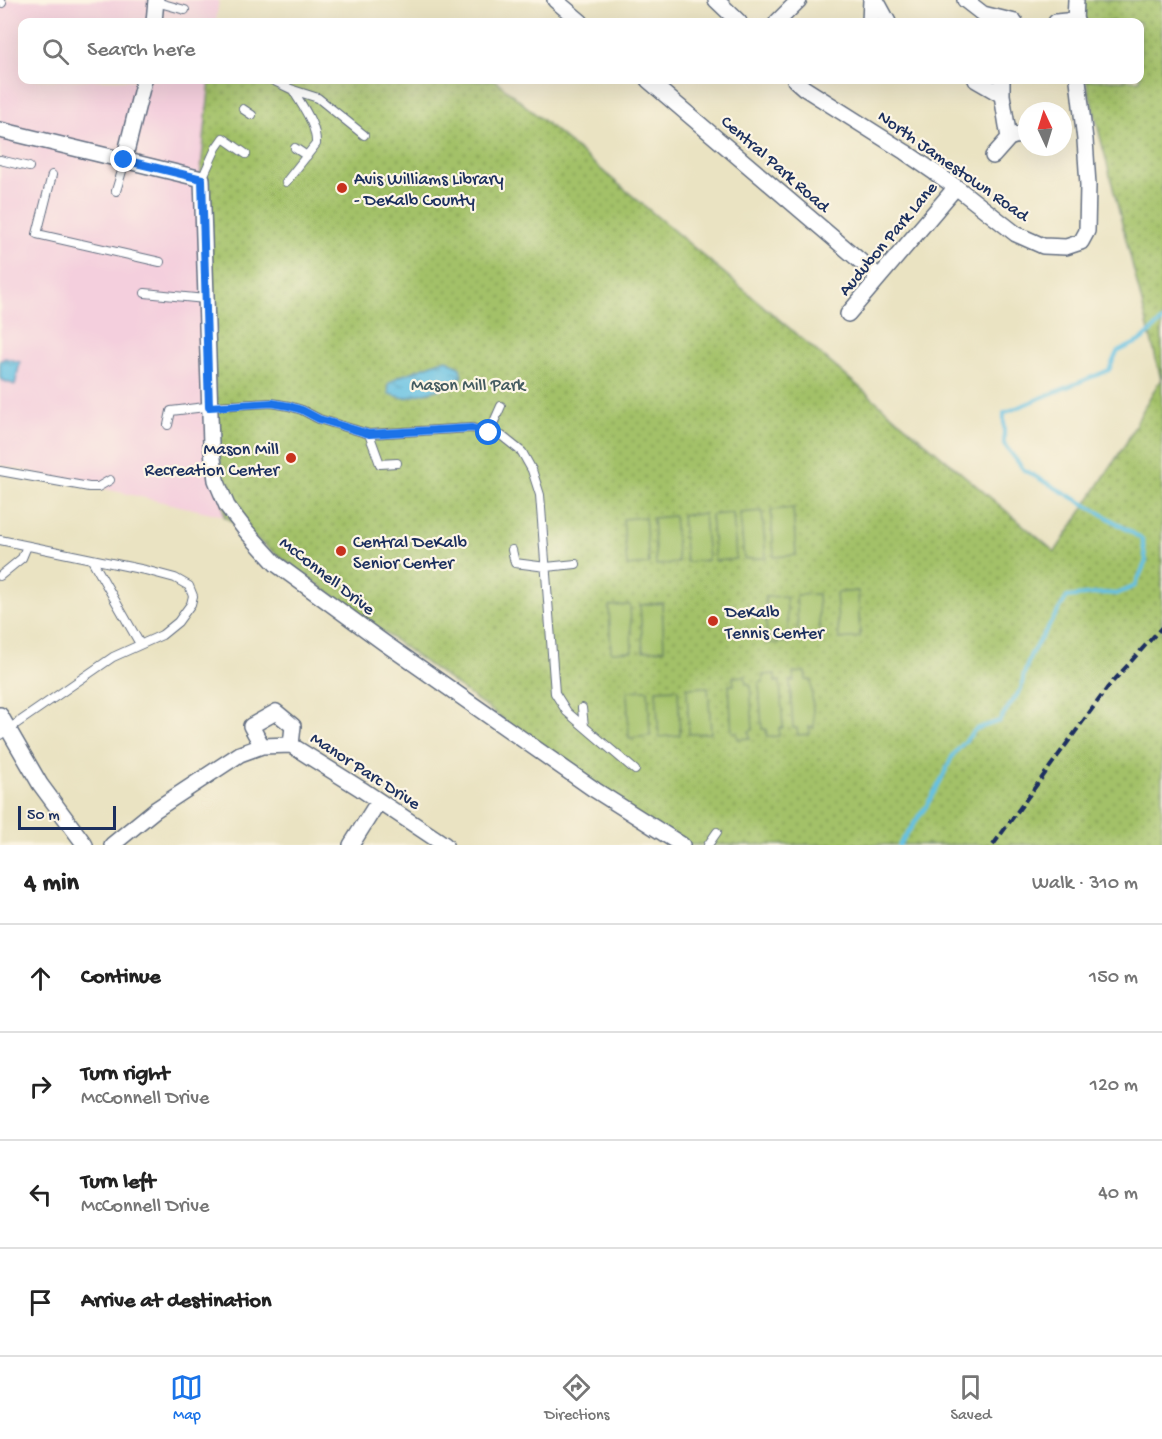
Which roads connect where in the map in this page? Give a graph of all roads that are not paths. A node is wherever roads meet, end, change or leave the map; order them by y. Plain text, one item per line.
1 (555, 0) edge
2 (716, 0) edge
3 (799, 0) edge
4 (871, 0) edge
5 (876, 0) edge
6 (965, 0) edge
7 (1076, 0) edge
8 (156, 1) edge
9 (185, 10) dead end
10 (154, 18) edge
11 (576, 18) edge
12 (735, 18) edge
13 (781, 18) edge
14 (870, 18) edge
15 (886, 18) edge
16 (996, 18) edge
17 (1076, 18) edge
18 (143, 84) edge
19 (280, 84) edge
20 (653, 84) edge
21 (800, 84) edge
22 (1078, 84) edge
23 (1002, 87) edge
24 (293, 90) junction
25 (243, 109) dead end
26 (252, 115) dead end
27 (0, 130) edge
28 (364, 135) dead end
29 (1018, 135) edge
30 (1009, 138) junction
31 (295, 148) dead end
32 (246, 154) dead end
33 (307, 156) junction
34 (993, 156) dead end
35 (0, 160) edge
36 (124, 160) junction
37 (29, 167) dead end
38 (52, 175) dead end
39 (202, 179) junction
40 (286, 182) dead end
41 (956, 187) junction
42 (116, 191) dead end
43 (159, 262) dead end
44 (879, 277) junction
45 (145, 293) dead end
46 (205, 299) junction
47 (848, 314) dead end
48 (501, 406) dead end
49 (209, 407) junction
50 (168, 425) dead end
51 (489, 433) junction
52 (369, 434) junction
53 (397, 462) dead end
54 (0, 471) edge
55 (110, 480) dead end
56 (0, 540) edge
57 (27, 546) junction
58 (512, 550) dead end
59 (92, 560) junction
60 (576, 564) dead end
61 (546, 567) junction
62 (0, 576) edge
63 (140, 644) junction
64 (582, 708) dead end
65 (0, 716) edge
66 (584, 726) junction
67 (4, 733) edge
68 (291, 745) junction
69 (261, 746) junction
70 (635, 770) dead end
71 (378, 802) junction
72 (717, 832) dead end
73 (441, 844) edge
74 (85, 845) edge
75 (112, 845) edge
76 (351, 845) edge
77 (682, 845) edge
78 (708, 845) edge

1 - 11 street
2 - 12 street
3 - 13 street
4 - 14 street
5 - 15 street
6 - 16 street
7 - 17 street
8 - 9 lane
8 - 10 street
18 - 36 street
19 - 24 lane
20 - 44 street, Central Park Road
21 - 41 street, North Jamestown Road
22 - 41 street, North Jamestown Road
23 - 30 street
24 - 28 lane
24 - 33 lane
25 - 26 lane
27 - 36 street
29 - 30 street
30 - 34 street
31 - 33 lane
32 - 39 lane
33 - 40 lane
35 - 37 lane
36 - 39 street
36 - 42 lane
38 - 43 lane
39 - 46 street, McConnell Drive
41 - 44 street, Audubon Park Lane
44 - 47 street, Audubon Park Lane
45 - 46 lane
46 - 49 street, McConnell Drive
48 - 51 lane
49 - 50 lane
49 - 52 lane
49 - 77 street, McConnell Drive
51 - 52 lane
51 - 61 lane
52 - 53 lane
54 - 55 lane
56 - 57 lane
57 - 59 lane
57 - 62 lane
58 - 61 lane
59 - 63 lane
59 - 63 lane
60 - 61 lane
61 - 66 lane
63 - 67 lane
64 - 66 lane
65 - 67 street
66 - 70 lane
67 - 74 street
68 - 69 street, Manor Parc Drive
68 - 69 street
68 - 71 street, Manor Parc Drive
69 - 75 street, Manor Parc Drive
71 - 73 street, Manor Parc Drive
71 - 76 street
72 - 78 lane

